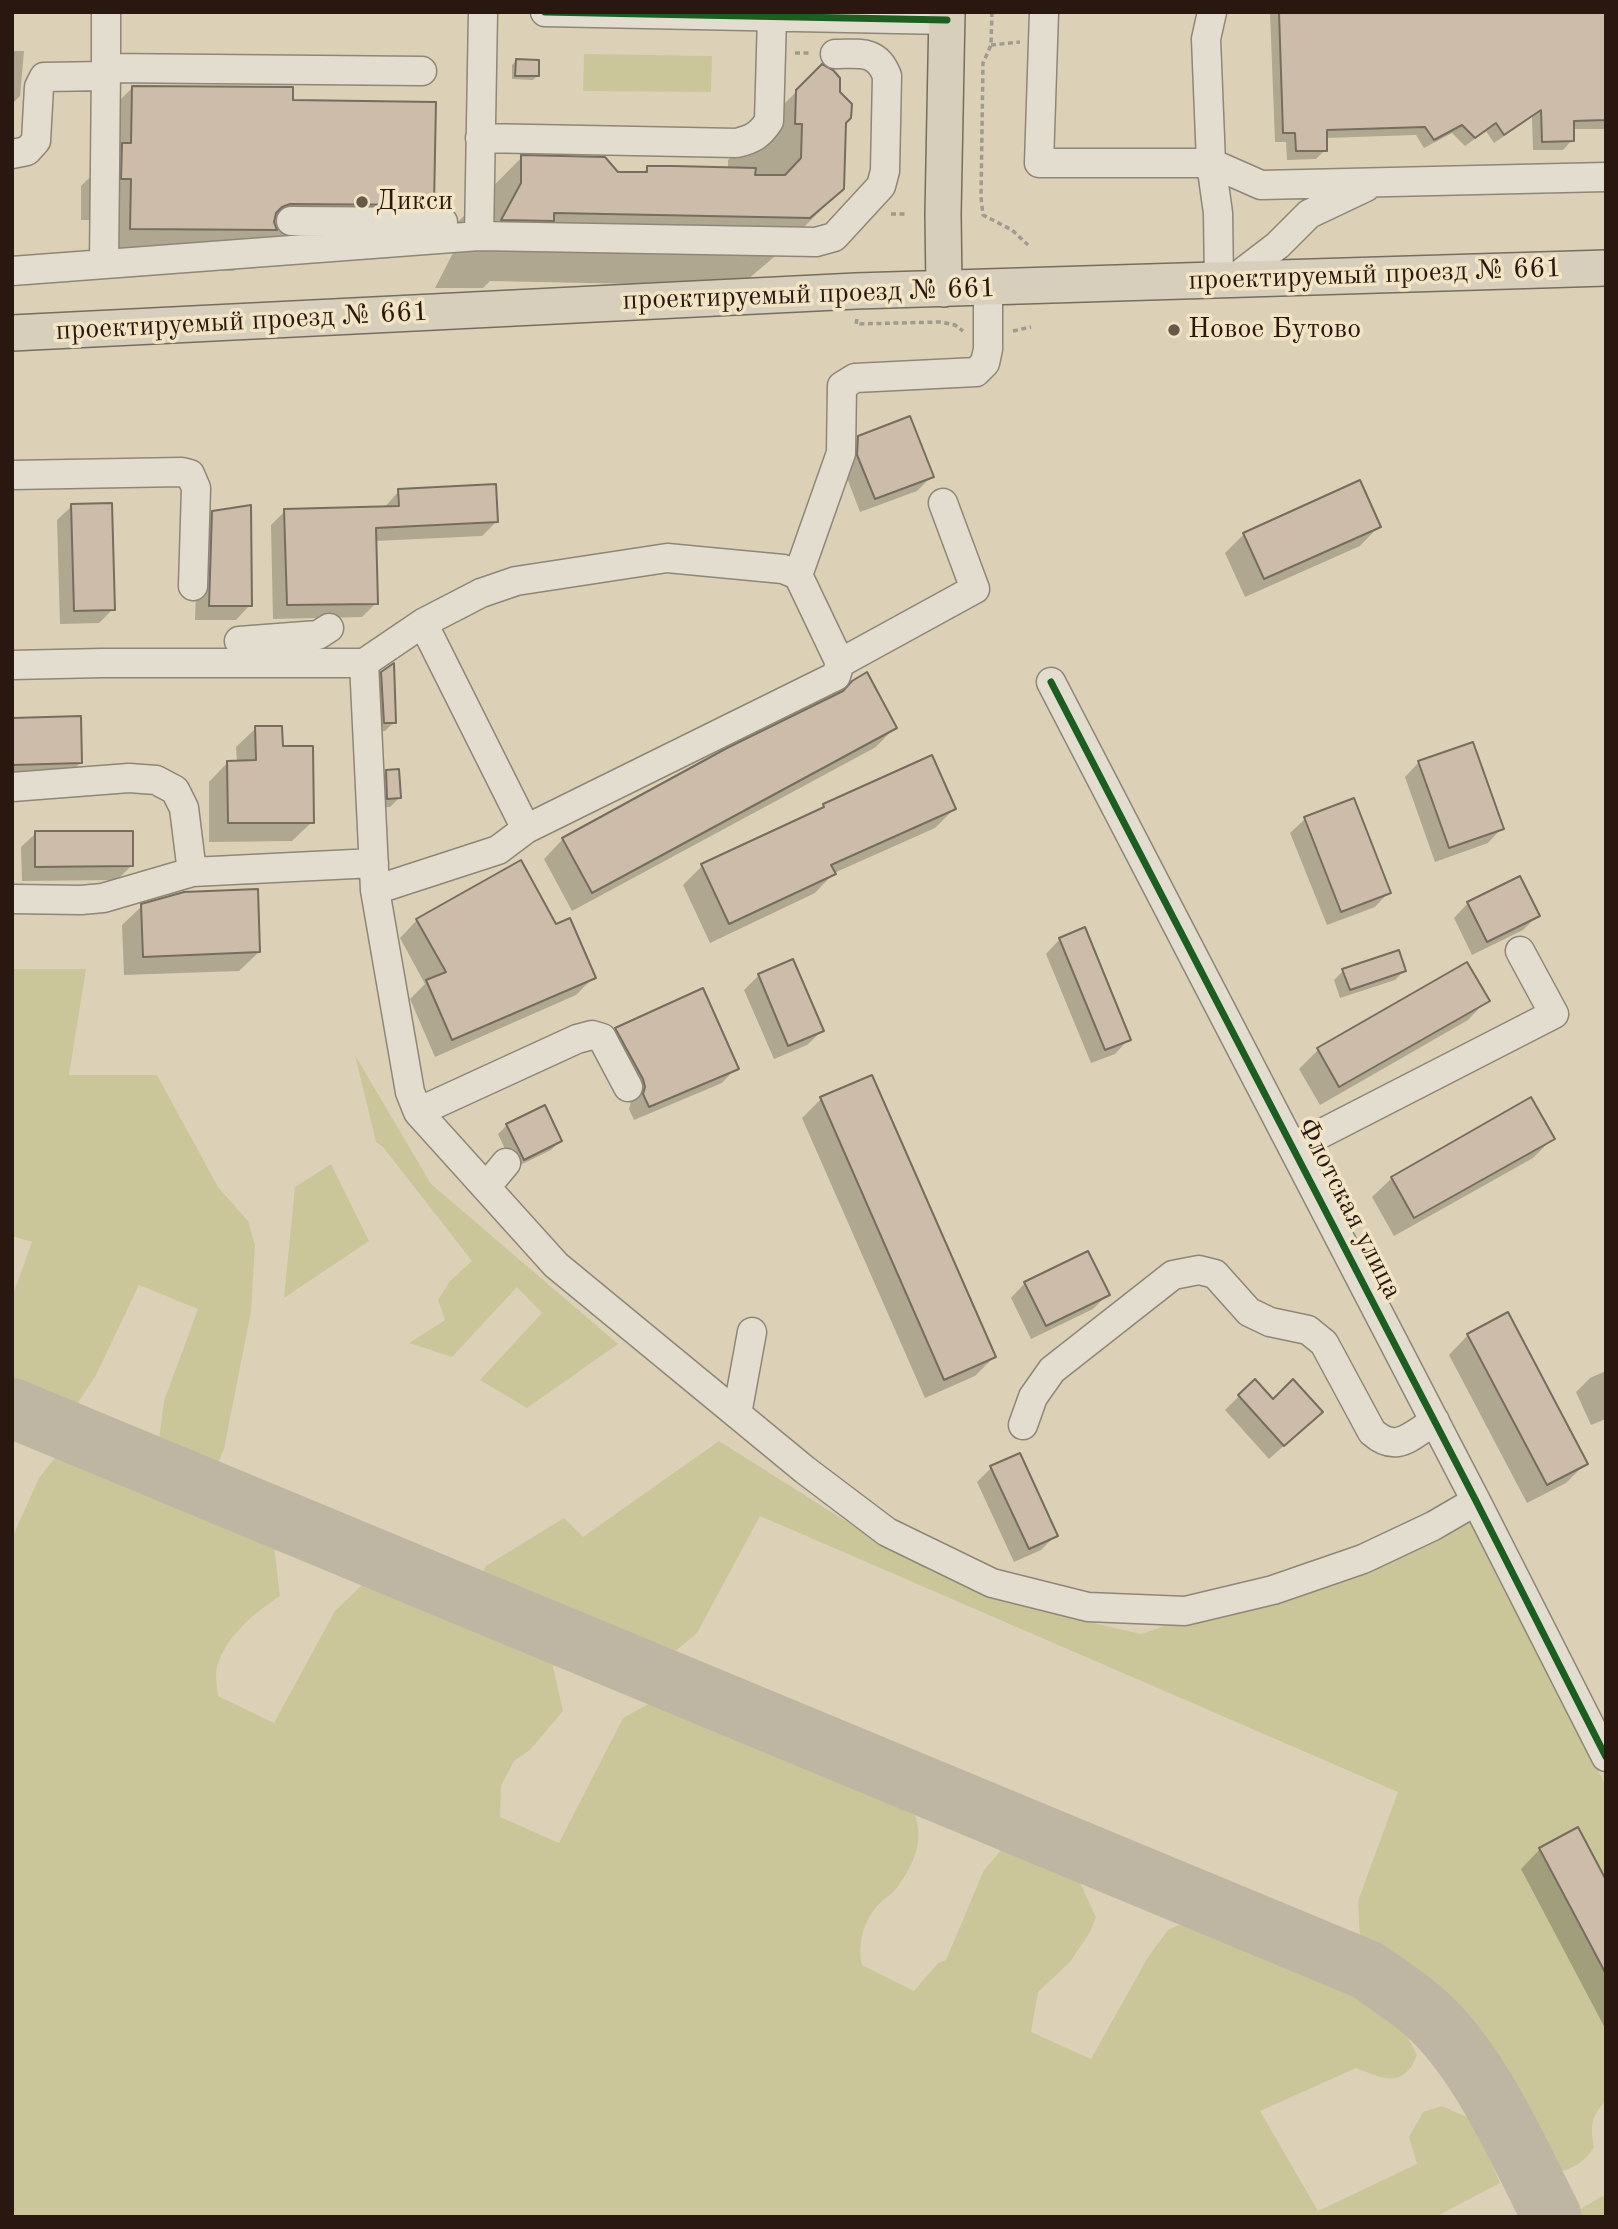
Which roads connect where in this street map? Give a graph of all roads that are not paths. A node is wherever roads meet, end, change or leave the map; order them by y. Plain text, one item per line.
1 (106, 12) edge
2 (483, 12) edge
3 (545, 12) edge
4 (1212, 12) edge
5 (947, 16) edge
6 (1040, 16) edge
7 (772, 17) junction
8 (835, 54) road end
9 (422, 71) dead end
10 (106, 72) junction
11 (481, 138) junction
12 (12, 154) edge
13 (1210, 163) junction
14 (1606, 177) edge
15 (1375, 182) junction
16 (291, 221) dead end
17 (479, 229) junction
18 (104, 264) junction
19 (1606, 268) edge
20 (12, 271) edge
21 (1225, 281) junction
22 (988, 287) junction
23 (944, 289) junction
24 (12, 333) edge
25 (12, 475) edge
26 (943, 503) dead end
27 (797, 575) junction
28 (193, 586) dead end
29 (423, 623) junction
30 (329, 628) dead end
31 (239, 641) junction
32 (364, 663) junction
33 (840, 663) junction
34 (12, 665) edge
35 (1051, 682) dead end
36 (12, 787) edge
37 (526, 829) junction
38 (192, 872) junction
39 (374, 876) junction
40 (12, 900) edge
41 (1520, 951) dead end
42 (628, 1087) dead end
43 (418, 1112) junction
44 (1293, 1148) junction
45 (506, 1163) dead end
46 (486, 1187) junction
47 (752, 1332) dead end
48 (737, 1414) junction
49 (1435, 1421) junction
50 (1023, 1425) dead end
51 (1476, 1501) junction
52 (1606, 1758) edge

1 - 10 street
2 - 11 street
3 - 7 street
4 - 13 street
5 - 7 street
5 - 23 main road
6 - 13 street
7 - 11 street
8 - 17 street
9 - 10 street
10 - 12 street
10 - 18 street
11 - 17 street
13 - 15 street
13 - 21 street
14 - 15 street
15 - 21 street
16 - 17 street
17 - 18 street
18 - 20 street
19 - 21 main road, проектируемый проезд № 661
21 - 22 main road, проектируемый проезд № 661
22 - 23 main road, проектируемый проезд № 661
22 - 27 street
23 - 24 main road, проектируемый проезд № 661
25 - 28 street
26 - 33 street
27 - 29 street
27 - 33 street
29 - 32 street
29 - 37 street
30 - 31 street
31 - 32 street
31 - 34 street
32 - 39 street
33 - 37 street
35 - 44 street, Флотская улица
36 - 38 street
37 - 39 street
38 - 39 street
38 - 40 street
39 - 43 street
41 - 44 street
42 - 43 street
43 - 46 street
44 - 49 street, Флотская улица
45 - 46 street
46 - 48 street
47 - 48 street
48 - 51 street
49 - 50 street
49 - 51 street, Флотская улица
51 - 52 street, Флотская улица

